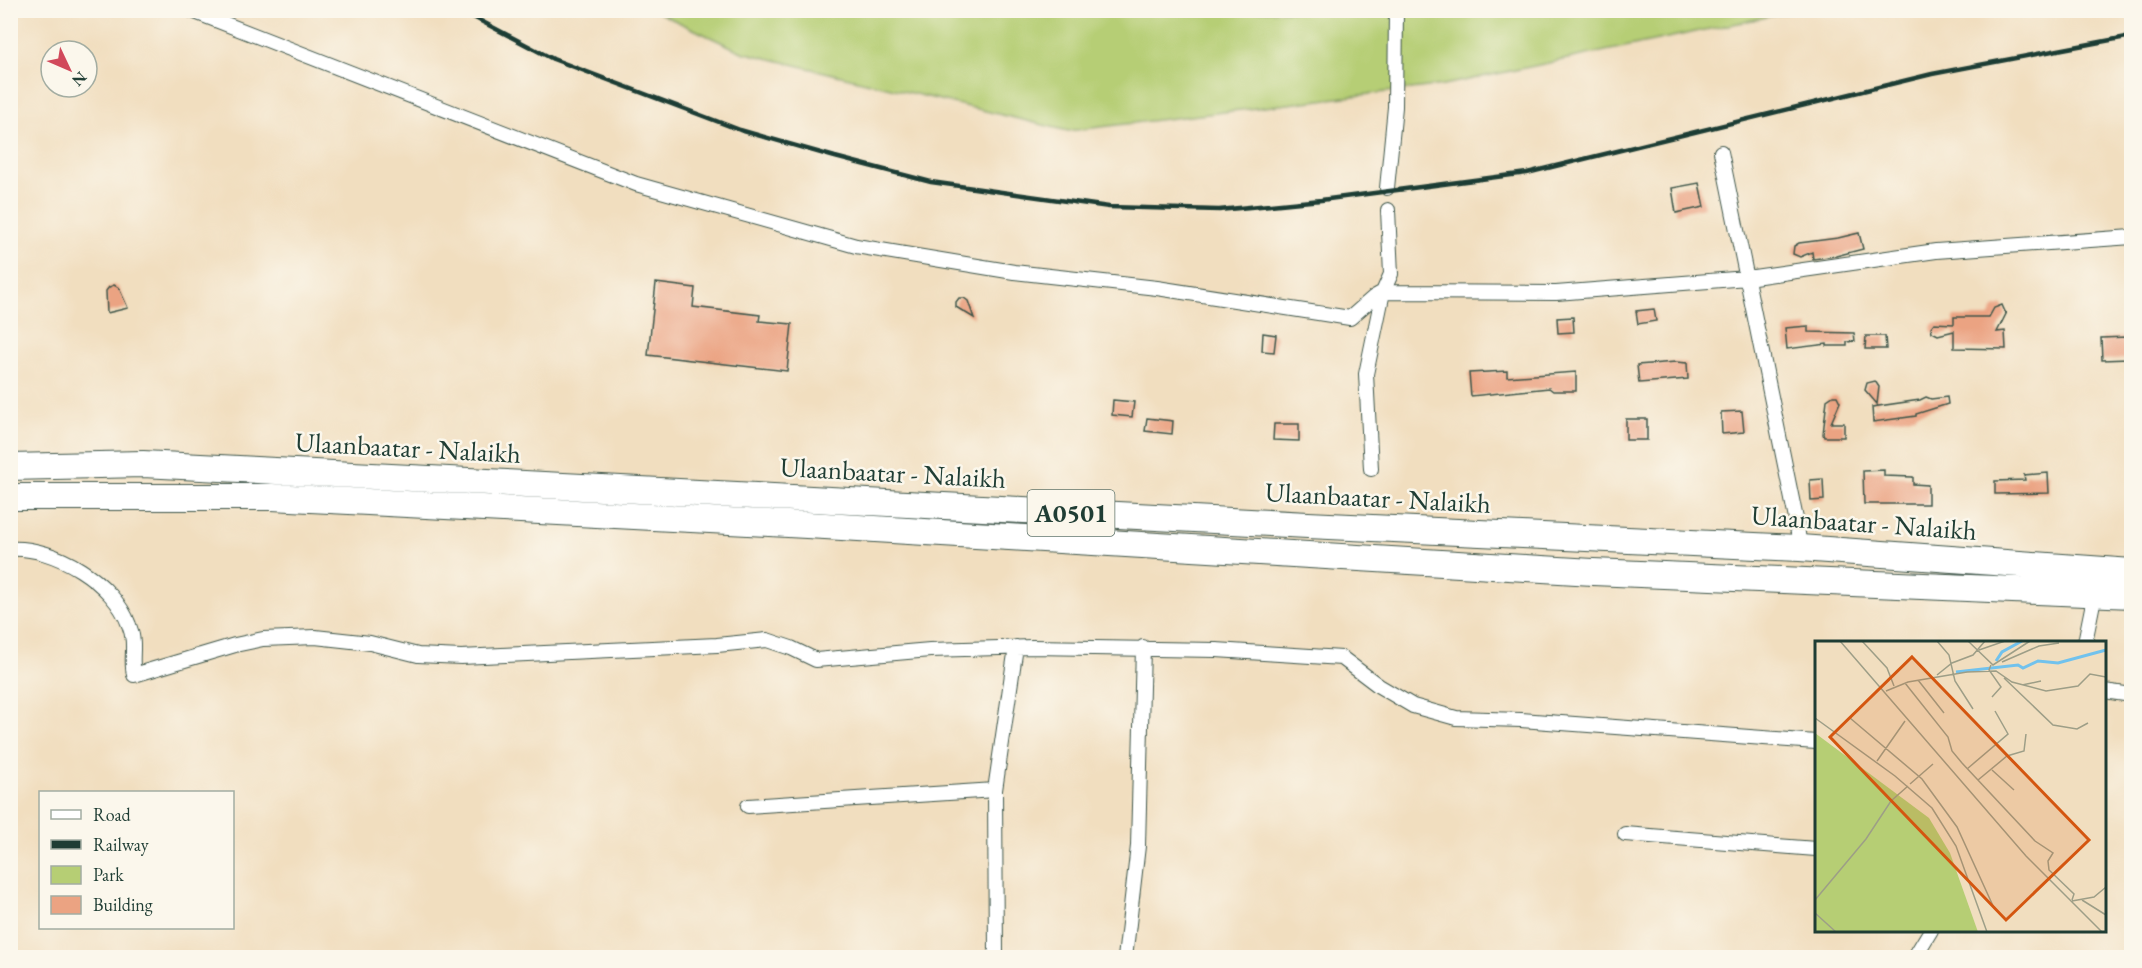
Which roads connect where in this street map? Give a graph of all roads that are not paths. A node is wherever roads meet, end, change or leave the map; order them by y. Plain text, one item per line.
1 (190, 10) edge
2 (1396, 10) edge
3 (1721, 152) dead end
4 (1387, 188) dead end
5 (1388, 210) dead end
6 (2132, 237) edge
7 (1747, 278) junction
8 (1383, 292) junction
9 (10, 467) edge
10 (1371, 469) dead end
11 (10, 497) edge
12 (1800, 548) junction
13 (10, 549) edge
14 (2132, 572) edge
15 (2095, 593) junction
16 (2132, 595) edge
17 (2085, 641) edge
18 (1016, 647) junction
19 (1143, 647) junction
20 (2106, 690) edge
21 (2132, 695) edge
22 (1815, 742) edge
23 (995, 790) junction
24 (748, 806) dead end
25 (1625, 834) dead end
26 (1815, 849) edge
27 (1930, 932) edge
28 (996, 957) edge
29 (1125, 957) edge
30 (1914, 957) edge

1 - 8 street
2 - 4 street
3 - 7 street
5 - 8 street
6 - 7 street
7 - 8 street
7 - 12 street
8 - 10 street
9 - 12 highway, Ulaanbaatar - Nalaikh / A0501
11 - 15 highway, Ulaanbaatar - Nalaikh / A0501
12 - 14 highway, Ulaanbaatar - Nalaikh / A0501
13 - 18 street
15 - 16 highway, Ulaanbaatar - Nalaikh / A0501
15 - 17 street
18 - 19 street
18 - 23 street
19 - 22 street
19 - 29 street
20 - 21 street
23 - 24 street
23 - 28 street
25 - 26 street
27 - 30 street

